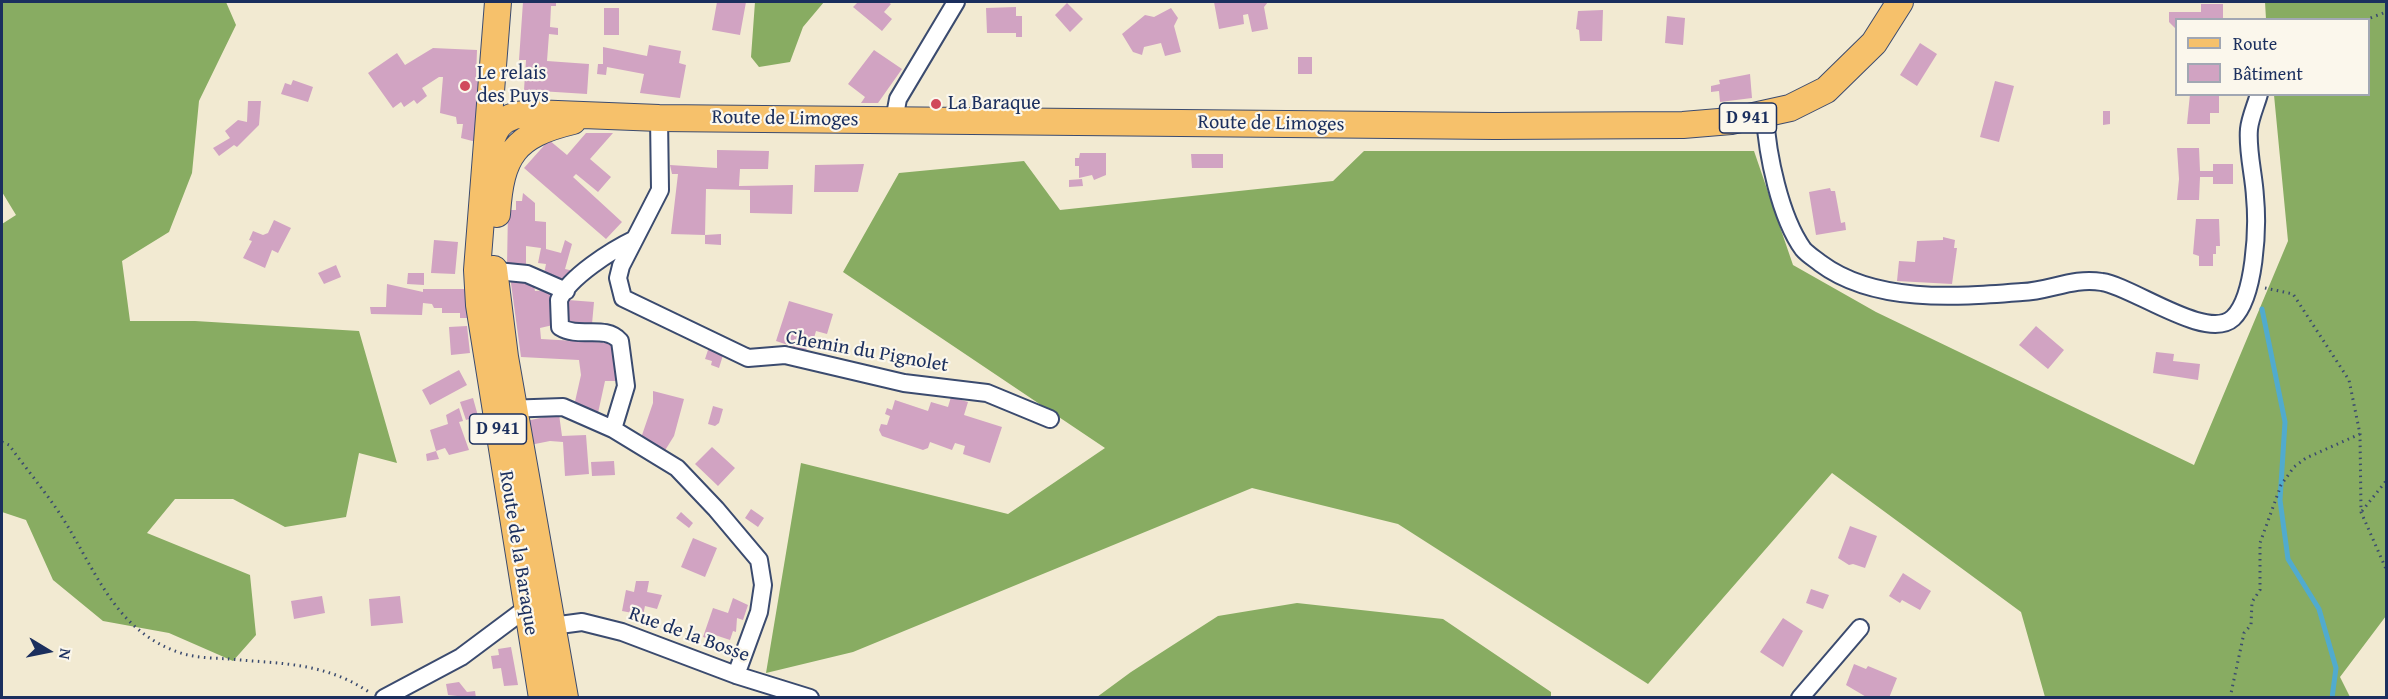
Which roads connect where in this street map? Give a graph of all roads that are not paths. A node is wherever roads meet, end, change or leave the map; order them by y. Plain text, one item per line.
1 (498, 2) edge
2 (506, 2) edge
3 (513, 2) edge
4 (956, 2) edge
5 (1900, 2) edge
6 (505, 81) junction
7 (2258, 96) edge
8 (1765, 115) junction
9 (659, 118) junction
10 (894, 120) junction
11 (501, 122) junction
12 (532, 123) junction
13 (486, 159) junction
14 (635, 239) junction
15 (485, 270) junction
16 (566, 291) junction
17 (505, 409) junction
18 (1050, 419) dead end
19 (613, 429) junction
20 (546, 588) junction
21 (527, 610) junction
22 (552, 626) junction
23 (1860, 628) dead end
24 (736, 675) junction
25 (377, 695) edge
26 (542, 698) edge
27 (565, 698) edge
28 (810, 698) edge
29 (1800, 698) edge

1 - 13 main road
2 - 11 main road
3 - 6 main road
4 - 10 street
5 - 8 main road, Route de Limoges / D 941
6 - 11 main road
6 - 12 main road
7 - 8 street
8 - 10 main road, Route de Limoges / D 941
9 - 10 main road, Route de Limoges / D 941
9 - 12 main road, Route de Limoges / D 941
9 - 14 street, Chemin du Pignolet
11 - 12 main road
11 - 13 main road, D 941
11 - 15 main road, Route de la Baraque / D 941
12 - 15 main road, D 941
13 - 15 main road, Route de la Baraque / D 941
14 - 16 street
14 - 18 street, Chemin du Pignolet
15 - 16 street
15 - 17 main road, Route de la Baraque / D 941
16 - 19 street
17 - 19 street
17 - 20 main road, Route de la Baraque / D 941
17 - 21 main road, Route de la Baraque / D 941
19 - 24 street
20 - 21 street
20 - 22 main road, Route de la Baraque / D 941
21 - 25 street
21 - 26 main road, Route de la Baraque / D 941
22 - 24 street, Rue de la Bosse
22 - 27 main road, Route de la Baraque / D 941
23 - 29 street
24 - 28 street, Rue de la Bosse

